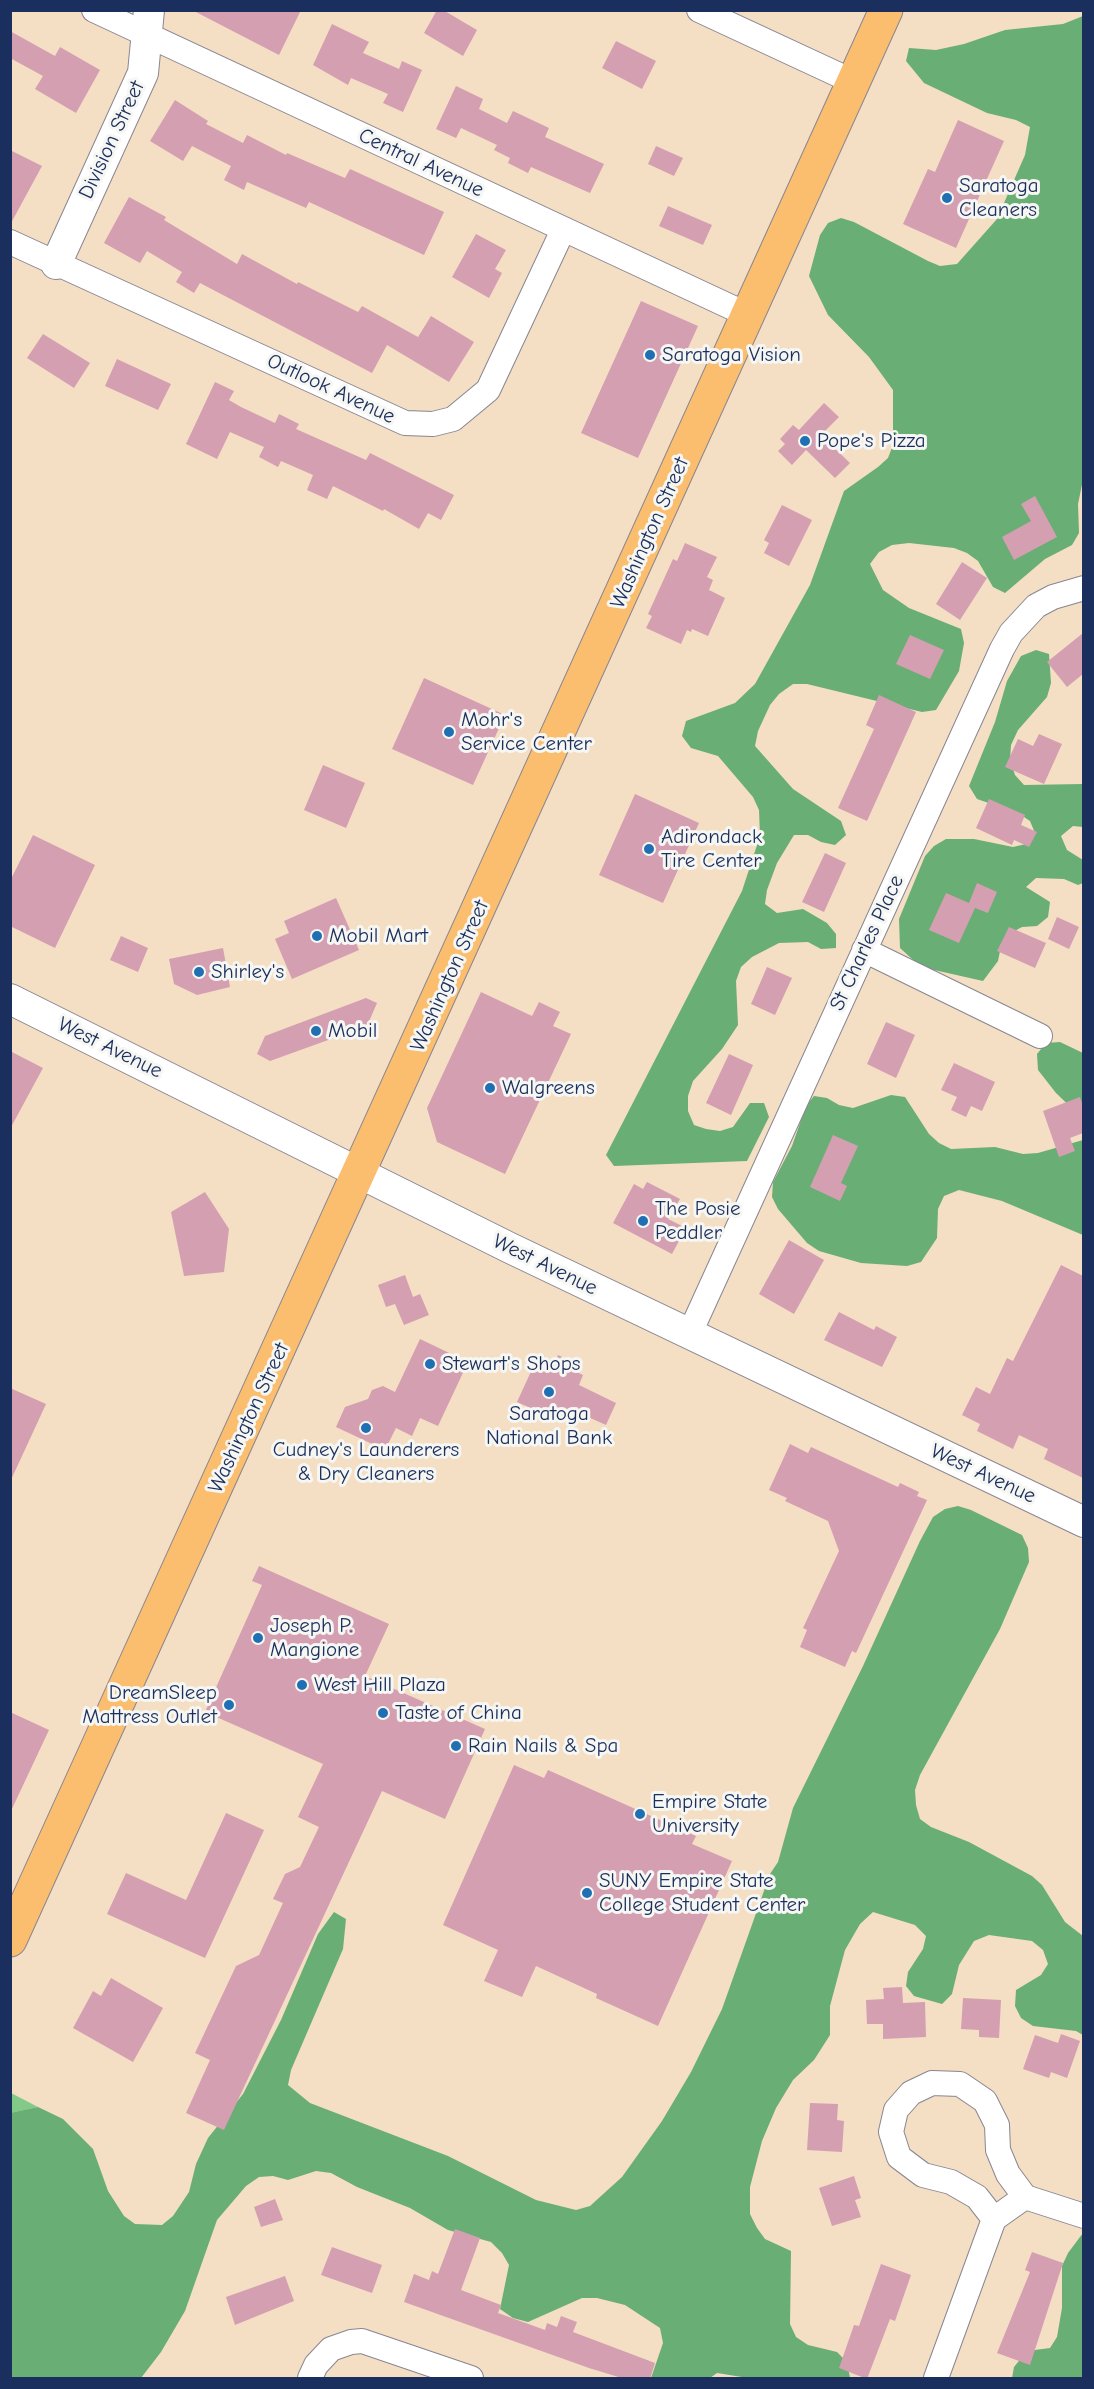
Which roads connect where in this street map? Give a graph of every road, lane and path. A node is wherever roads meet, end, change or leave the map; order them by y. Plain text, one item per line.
1 (94, 10) edge
2 (699, 10) edge
3 (886, 10) edge
4 (148, 22) edge
5 (854, 82) junction
6 (563, 230) junction
7 (10, 242) edge
8 (56, 264) junction
9 (748, 315) junction
10 (1083, 588) edge
11 (864, 950) junction
12 (10, 999) edge
13 (1040, 1036) dead end
14 (360, 1174) junction
15 (689, 1335) junction
16 (1083, 1522) edge
17 (10, 1940) edge
18 (1026, 2197) junction
19 (1083, 2216) edge
20 (994, 2219) junction
21 (310, 2379) edge
22 (471, 2379) edge
23 (936, 2379) edge

1 - 4 street, Central Avenue
2 - 5 street
3 - 5 highway, Washington Street
4 - 6 street, Central Avenue
4 - 8 street, Division Street
5 - 9 highway, Washington Street
6 - 8 street, Outlook Avenue
6 - 9 street, Central Avenue
7 - 8 street, Outlook Avenue
9 - 14 highway, Washington Street
10 - 11 street, St Charles Place
11 - 13 street
11 - 15 street, St Charles Place
12 - 14 street, West Avenue
14 - 15 street, West Avenue
14 - 17 highway, Washington Street
15 - 16 street, West Avenue
18 - 19 street
18 - 20 street
18 - 20 street
20 - 23 street
21 - 22 street

